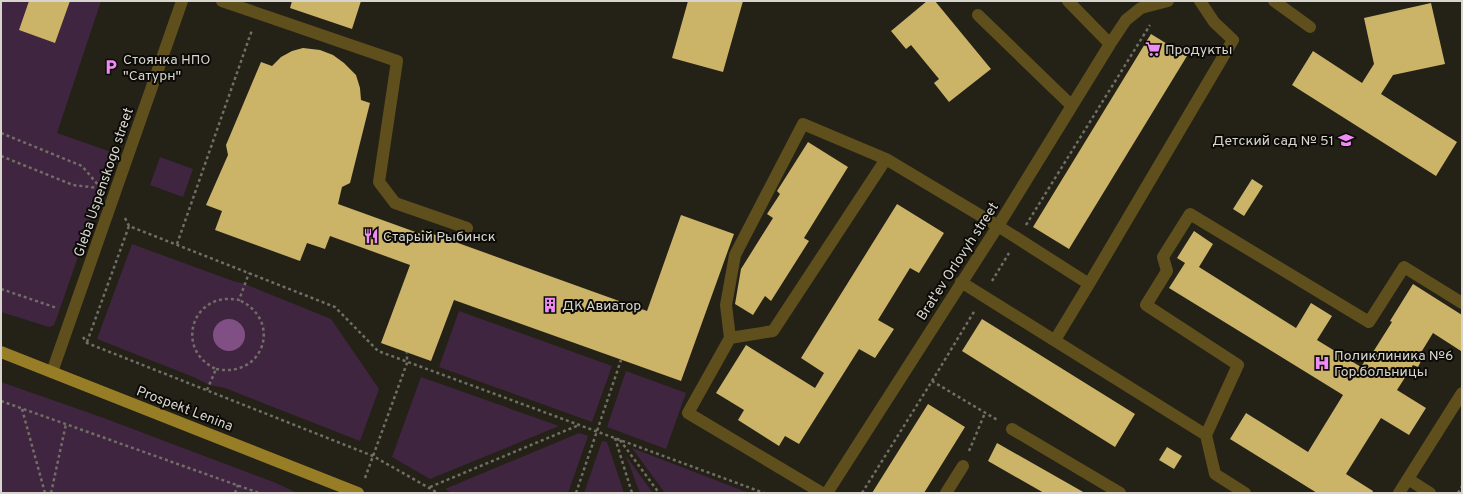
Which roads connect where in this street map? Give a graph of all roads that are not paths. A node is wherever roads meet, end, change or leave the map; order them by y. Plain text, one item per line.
1 (182, 1) edge
2 (222, 1) edge
3 (1068, 1) edge
4 (1168, 1) edge
5 (1200, 1) edge
6 (1274, 1) edge
7 (978, 15) dead end
8 (1310, 27) dead end
9 (1110, 44) junction
10 (1072, 106) junction
11 (886, 159) junction
12 (998, 226) junction
13 (467, 228) dead end
14 (961, 282) junction
15 (1089, 284) junction
16 (1462, 303) edge
17 (730, 338) junction
18 (1055, 340) junction
19 (1, 352) edge
20 (52, 372) junction
21 (1462, 393) edge
22 (1012, 429) road end
23 (1206, 435) junction
24 (963, 466) road end
25 (1408, 479) junction
26 (358, 493) edge
27 (822, 493) edge
28 (827, 493) edge
29 (946, 493) edge
30 (1120, 493) edge
31 (1245, 493) edge
32 (1399, 493) edge
33 (1430, 493) edge

1 - 20 street, Gleba Uspenskogo street
2 - 13 street
3 - 9 street
4 - 9 street, Brat'ev Orlovyh street
5 - 15 street
6 - 8 street
7 - 10 street
9 - 10 street, Brat'ev Orlovyh street
10 - 12 street, Brat'ev Orlovyh street
11 - 12 street
11 - 17 street
11 - 17 street
12 - 14 street, Brat'ev Orlovyh street
12 - 15 street
14 - 18 street
14 - 28 street, Brat'ev Orlovyh street
15 - 18 street
16 - 23 street
17 - 27 street
18 - 23 street
19 - 20 main road, Prospekt Lenina
20 - 26 main road, Prospekt Lenina
21 - 25 street
22 - 30 street
23 - 31 street
24 - 29 street
25 - 32 street
25 - 33 street

